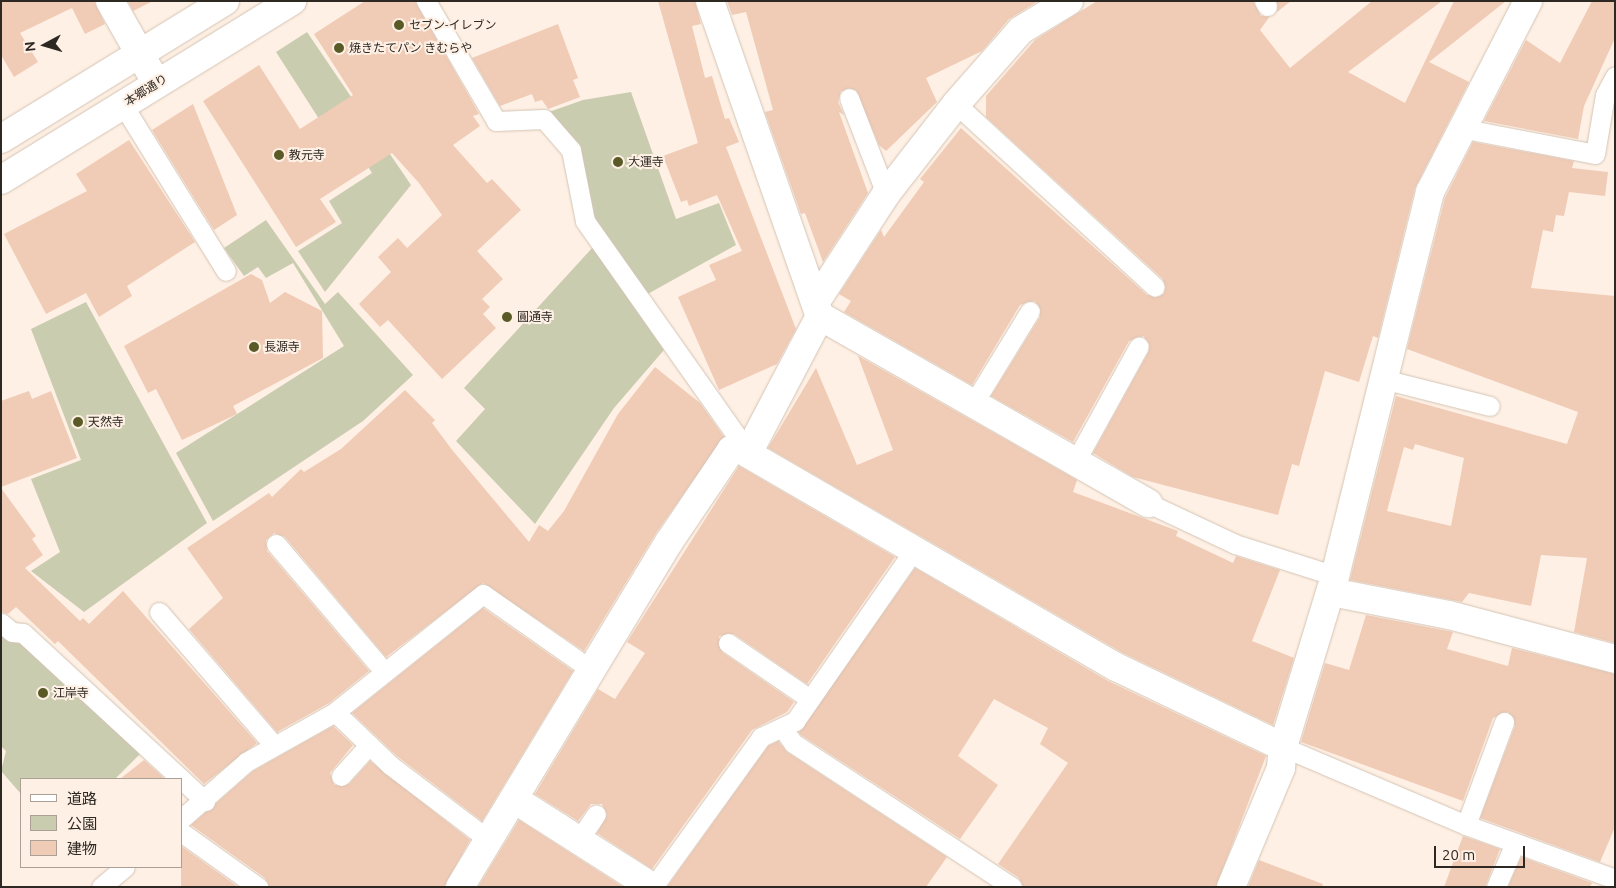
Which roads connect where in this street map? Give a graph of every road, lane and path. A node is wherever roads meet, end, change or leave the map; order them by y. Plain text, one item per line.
1 (110, 1) edge
2 (224, 1) edge
3 (292, 1) edge
4 (426, 1) edge
5 (710, 1) edge
6 (1070, 1) edge
7 (1528, 1) edge
8 (139, 54) junction
9 (1615, 76) edge
10 (157, 84) junction
11 (849, 98) dead end
12 (956, 104) junction
13 (123, 105) junction
14 (1460, 128) junction
15 (1, 139) edge
16 (1, 180) edge
17 (886, 194) junction
18 (226, 271) dead end
19 (1155, 287) dead end
20 (819, 308) junction
21 (1030, 311) dead end
22 (1139, 346) dead end
23 (1383, 379) junction
24 (974, 404) junction
25 (1490, 406) dead end
26 (743, 451) junction
27 (1075, 462) junction
28 (1148, 503) joint
29 (276, 544) dead end
30 (914, 550) junction
31 (1333, 584) junction
32 (159, 612) dead end
33 (1, 623) edge
34 (728, 643) dead end
35 (1615, 658) edge
36 (383, 670) junction
37 (593, 671) junction
38 (810, 699) junction
39 (334, 712) junction
40 (1504, 722) dead end
41 (783, 729) junction
42 (274, 745) junction
43 (369, 745) junction
44 (1283, 747) junction
45 (341, 776) dead end
46 (180, 778) edge
47 (182, 780) edge
48 (514, 799) junction
49 (205, 801) junction
50 (596, 814) dead end
51 (182, 818) edge
52 (1466, 825) junction
53 (182, 833) edge
54 (490, 841) junction
55 (578, 841) junction
56 (1515, 843) junction
57 (124, 868) edge
58 (1615, 879) edge
59 (101, 887) edge
60 (258, 887) edge
61 (460, 887) edge
62 (652, 887) edge
63 (1012, 887) edge
64 (1231, 887) edge
65 (1496, 887) edge

1 - 8 street
2 - 8 street
3 - 10 street, 本郷通り
4 - 26 lane
5 - 20 street
6 - 12 street
7 - 14 street
8 - 10 street
8 - 15 street
9 - 14 lane
10 - 13 street, 本郷通り
11 - 17 lane
12 - 17 street
12 - 19 lane
13 - 16 street, 本郷通り
13 - 18 lane
14 - 23 street
17 - 20 street
20 - 24 street
20 - 26 street
21 - 24 lane
22 - 27 lane
23 - 25 lane
23 - 31 street
24 - 27 street
26 - 30 street
26 - 37 street
27 - 28 street
28 - 31 lane
29 - 36 lane
30 - 38 lane
30 - 44 street
31 - 35 street
31 - 44 street
32 - 42 lane
33 - 46 lane
34 - 38 lane
36 - 37 lane
36 - 39 lane
37 - 48 street
38 - 41 lane
39 - 42 lane
39 - 43 lane
40 - 52 lane
41 - 62 lane
41 - 63 lane
42 - 49 lane
43 - 45 lane
43 - 54 lane
44 - 52 lane
44 - 64 street
47 - 49 lane
48 - 54 street
48 - 55 street
49 - 51 lane
50 - 55 lane
52 - 56 lane
53 - 60 lane
54 - 61 street
55 - 62 street
56 - 58 lane
56 - 65 lane
57 - 59 lane

